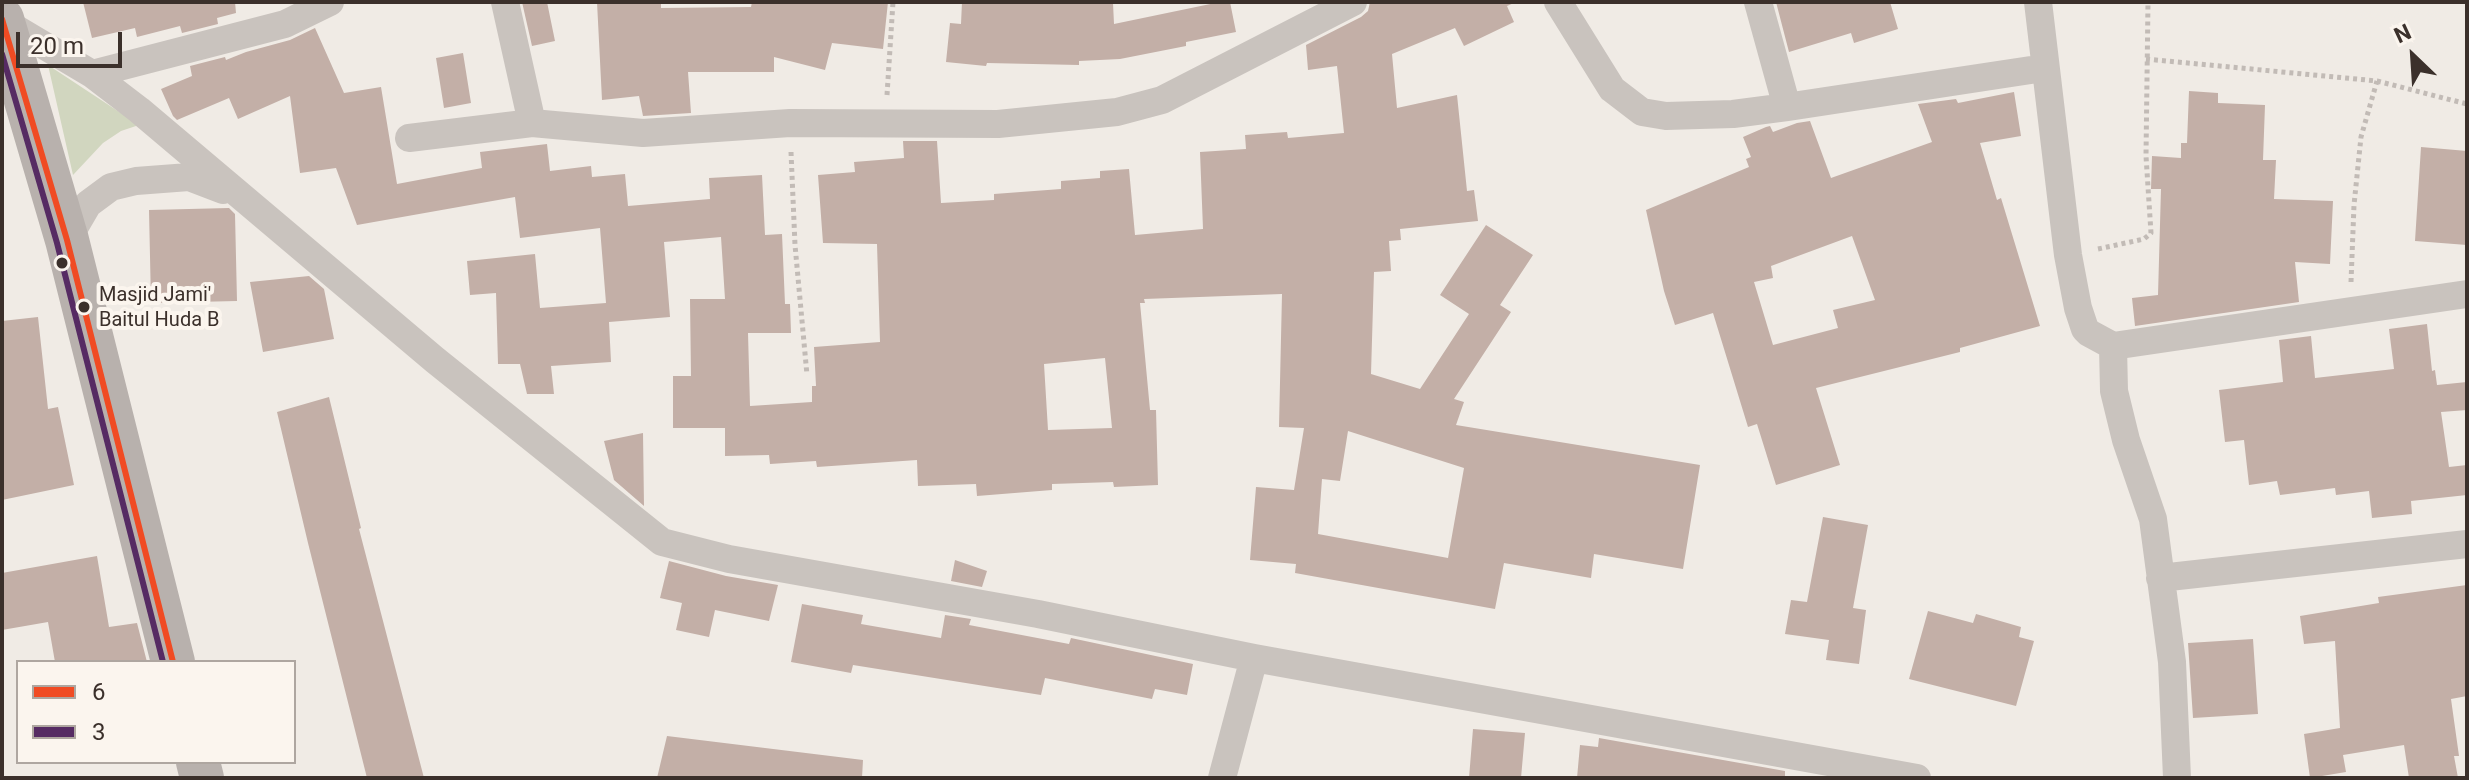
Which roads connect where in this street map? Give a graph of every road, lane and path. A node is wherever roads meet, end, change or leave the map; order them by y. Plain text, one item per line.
1 (330, 2) edge
2 (505, 2) edge
3 (893, 2) edge
4 (1353, 2) edge
5 (1558, 2) edge
6 (1758, 2) edge
7 (2038, 2) edge
8 (2148, 2) edge
9 (3, 20) edge
10 (2146, 59) junction
11 (2044, 68) junction
12 (92, 74) junction
13 (2377, 81) junction
14 (2467, 104) edge
15 (1787, 107) junction
16 (532, 123) junction
17 (790, 123) junction
18 (884, 124) junction
19 (409, 138) dead end
20 (246, 199) junction
21 (67, 240) junction
22 (2068, 255) junction
23 (2467, 294) edge
24 (2350, 311) junction
25 (2113, 346) junction
26 (807, 375) dead end
27 (2467, 544) edge
28 (2160, 578) junction
29 (1254, 658) junction
30 (172, 660) edge
31 (1888, 775) edge
32 (1222, 778) edge
33 (1917, 778) edge
34 (2177, 778) edge

1 - 12 street
2 - 16 street
3 - 18 path
4 - 18 street
5 - 15 street
6 - 15 street
7 - 11 street
8 - 10 path
9 - 12 street
9 - 21 main road
10 - 13 path
10 - 22 path
11 - 15 street
11 - 22 street
12 - 20 street
13 - 14 path
13 - 24 path
16 - 17 street
16 - 19 street
17 - 18 street
17 - 26 path
20 - 21 street
20 - 29 street
21 - 30 main road
22 - 25 street
23 - 24 street
24 - 25 street
25 - 28 street
27 - 28 street
28 - 34 street
29 - 31 street
29 - 32 street
31 - 33 street

